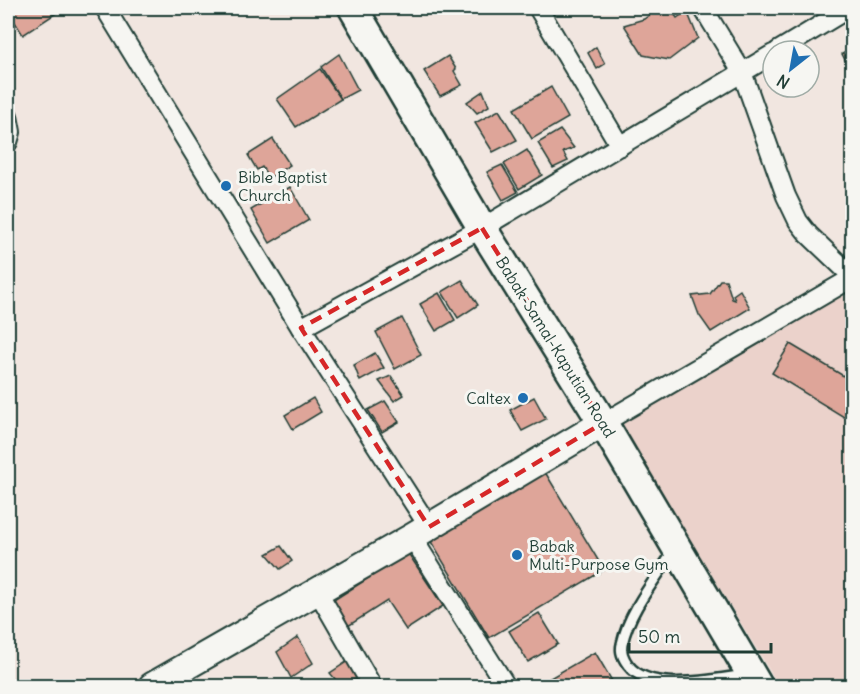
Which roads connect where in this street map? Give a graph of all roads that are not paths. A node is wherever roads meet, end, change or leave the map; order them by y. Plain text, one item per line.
1 (105, 8) edge
2 (353, 8) edge
3 (538, 8) edge
4 (703, 8) edge
5 (849, 8) edge
6 (798, 39) edge
7 (761, 61) edge
8 (742, 72) junction
9 (8, 116) edge
10 (8, 142) edge
11 (620, 146) junction
12 (482, 228) junction
13 (852, 277) edge
14 (301, 328) junction
15 (603, 423) junction
16 (421, 532) junction
17 (676, 547) junction
18 (318, 592) junction
19 (754, 680) edge
20 (152, 687) edge
21 (372, 687) edge
22 (506, 687) edge

1 - 14 street
2 - 12 main road, Babak-Samal-Kaputian Road
3 - 11 street
4 - 8 street
5 - 6 street
7 - 8 street
8 - 11 street
8 - 13 street
9 - 10 street
11 - 12 street
12 - 14 street
12 - 15 main road, Babak-Samal-Kaputian Road
13 - 15 street
14 - 16 street
15 - 16 street
15 - 17 main road, Babak-Samal-Kaputian Road
16 - 18 street
16 - 22 street
17 - 19 main road, Babak-Samal-Kaputian Road
17 - 19 lane
18 - 20 street
18 - 21 street

